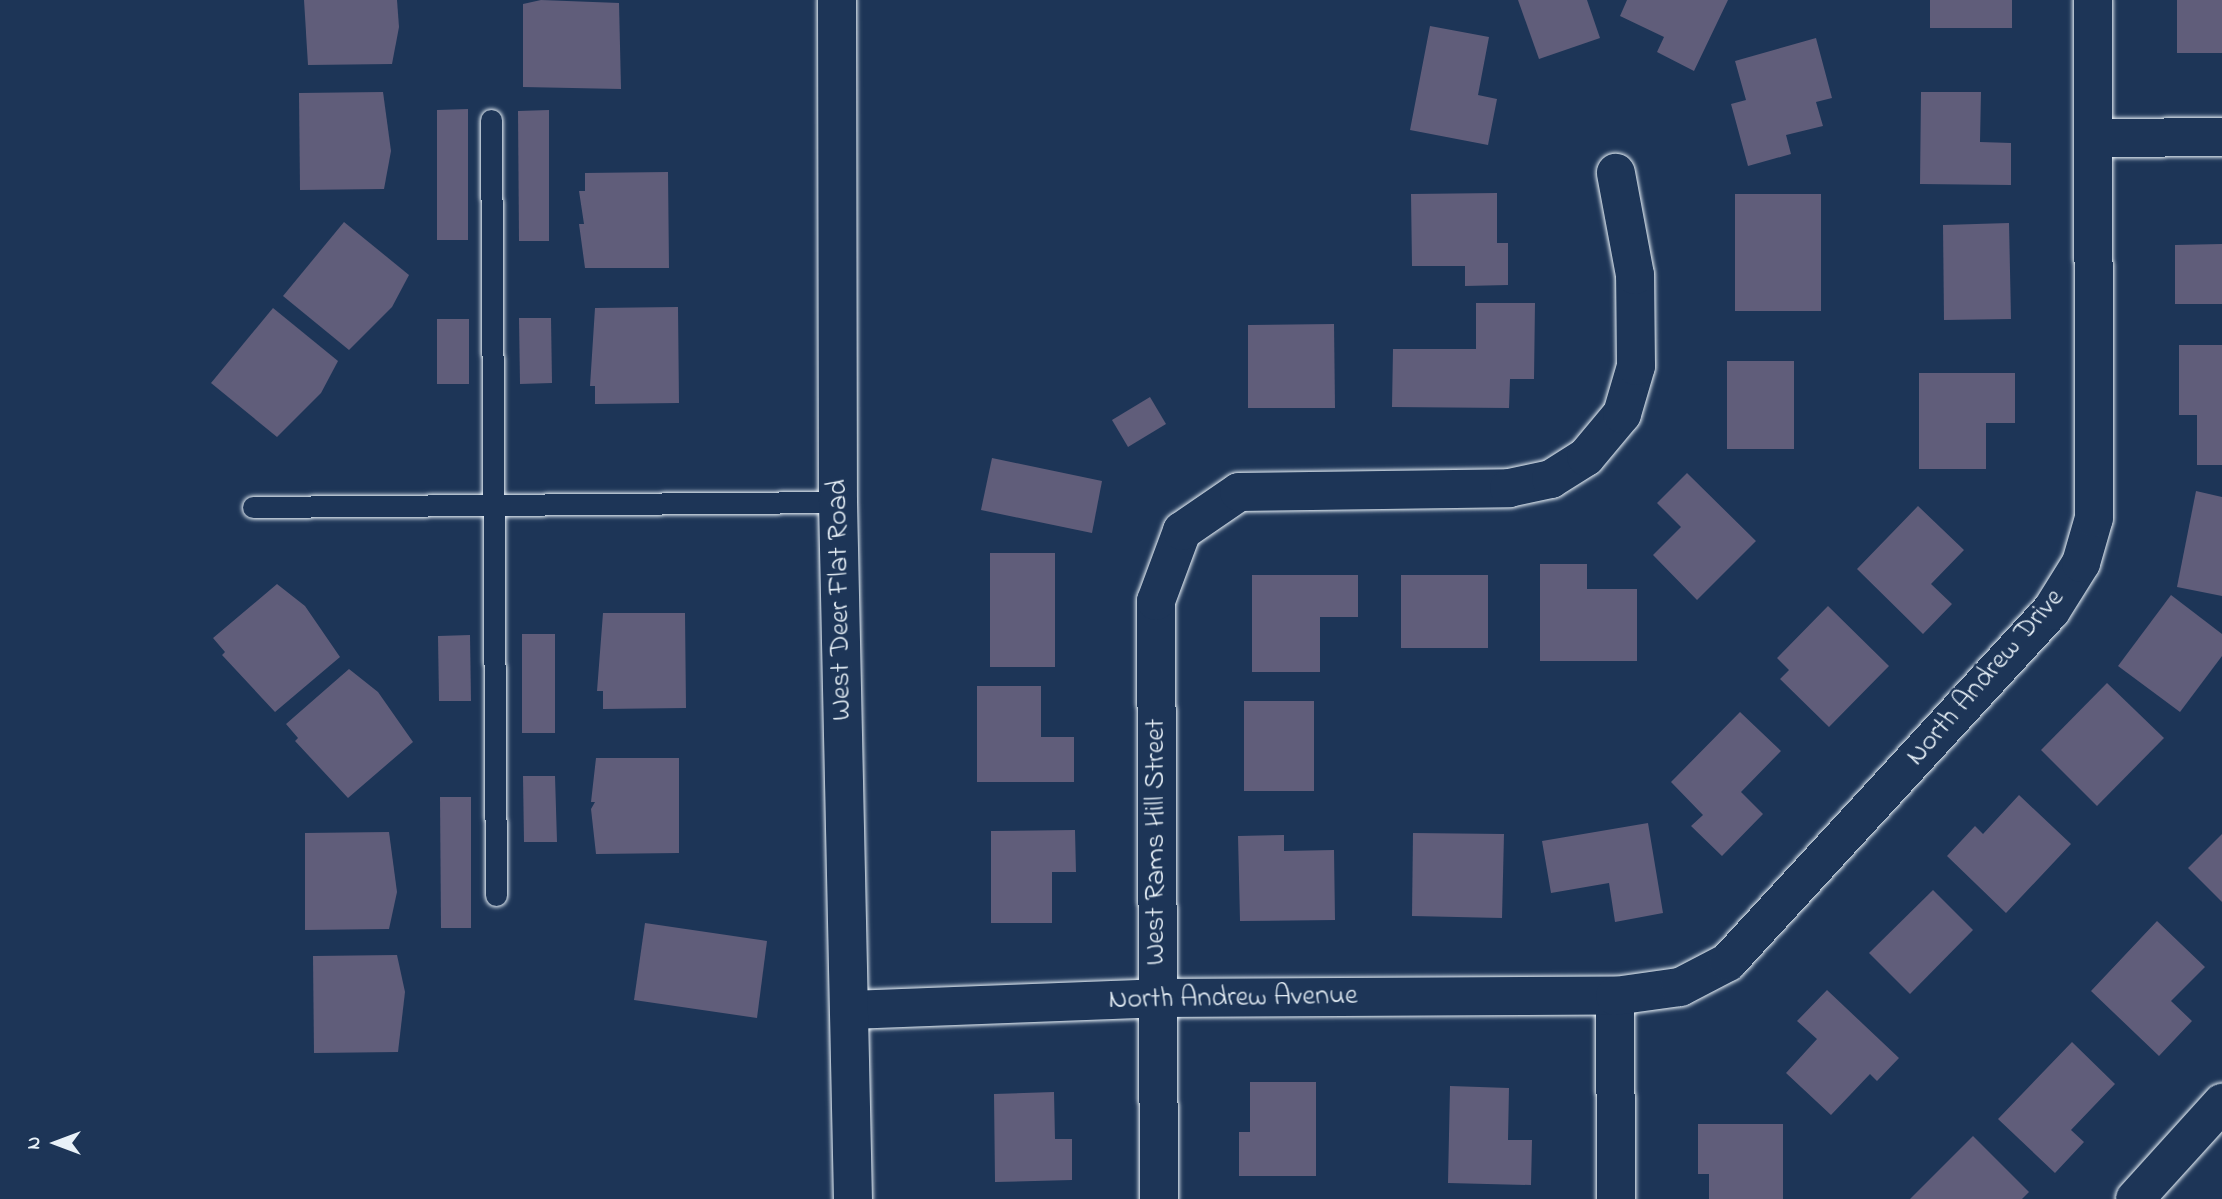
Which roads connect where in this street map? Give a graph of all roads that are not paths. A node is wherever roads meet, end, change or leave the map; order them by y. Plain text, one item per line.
1 (837, 0) edge
2 (2093, 0) edge
3 (491, 120) dead end
4 (2222, 137) edge
5 (2094, 138) junction
6 (1616, 173) dead end
7 (838, 502) junction
8 (495, 503) junction
9 (253, 507) dead end
10 (496, 895) dead end
11 (1615, 996) junction
12 (1158, 998) junction
13 (850, 1010) junction
14 (2222, 1103) edge
15 (853, 1199) edge
16 (1159, 1199) edge
17 (1616, 1199) edge
18 (2135, 1199) edge

1 - 7 street, West Deer Flat Road
2 - 5 street, North Andrew Drive
3 - 8 lane
4 - 5 street
5 - 11 street, North Andrew Drive
6 - 12 street, West Rams Hill Street
7 - 8 lane
7 - 13 street, West Deer Flat Road
8 - 9 lane
8 - 10 lane
11 - 12 street, North Andrew Avenue
11 - 17 street
12 - 13 street, North Andrew Avenue
12 - 16 street, West Rams Hill Street
13 - 15 street, West Deer Flat Road
14 - 18 street

